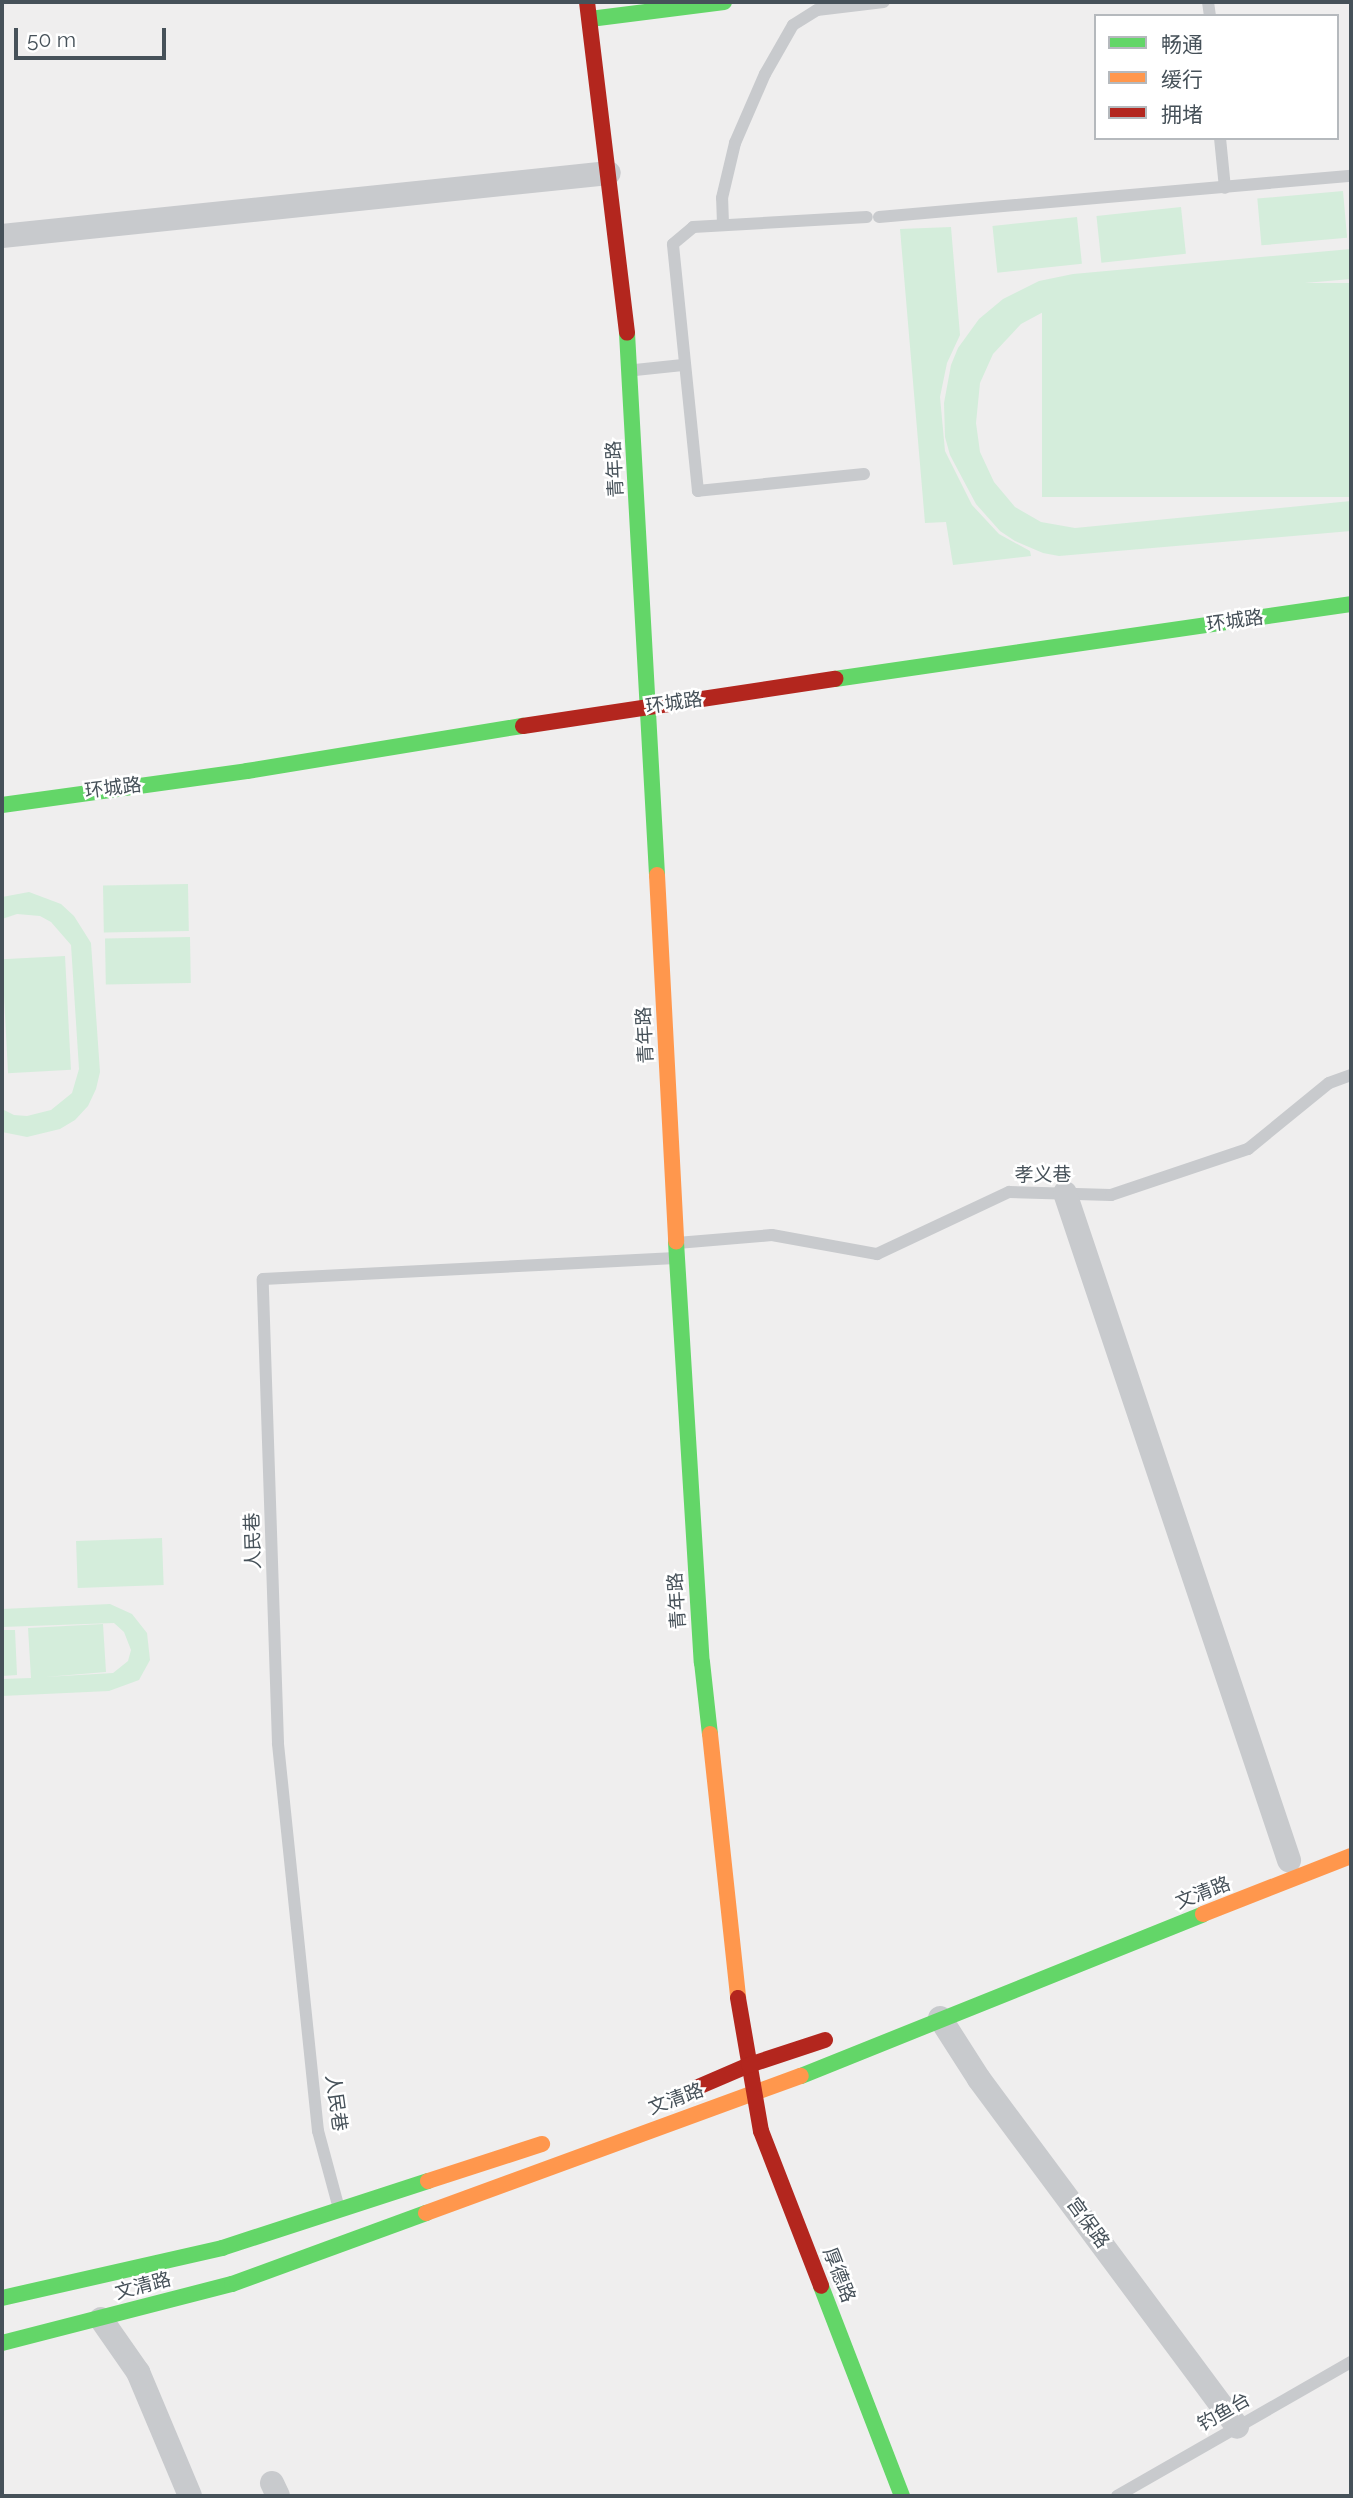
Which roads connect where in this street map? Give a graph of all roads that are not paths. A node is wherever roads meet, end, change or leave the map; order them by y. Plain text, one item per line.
1 (587, 2) edge
2 (724, 2) edge
3 (884, 2) edge
4 (590, 19) junction
5 (1220, 140) edge
6 (609, 173) junction
7 (1351, 176) edge
8 (1224, 188) junction
9 (723, 224) junction
10 (2, 236) edge
11 (683, 365) junction
12 (631, 370) junction
13 (864, 474) dead end
14 (1351, 604) edge
15 (650, 706) junction
16 (7, 807) edge
17 (1351, 1075) edge
18 (1065, 1194) junction
19 (677, 1250) junction
20 (1351, 1856) edge
21 (1289, 1860) dead end
22 (940, 2018) junction
23 (839, 2036) dead end
24 (749, 2065) junction
25 (754, 2092) junction
26 (675, 2095) dead end
27 (562, 2137) dead end
28 (340, 2212) junction
29 (2, 2298) edge
30 (102, 2319) junction
31 (2, 2343) edge
32 (1351, 2362) edge
33 (1237, 2427) junction
34 (190, 2496) edge
35 (902, 2496) edge
36 (1117, 2496) edge

1 - 4 street, 青年路
2 - 4 street
3 - 9 lane
4 - 6 street, 青年路
5 - 8 lane
6 - 10 street
6 - 12 street, 青年路
7 - 8 lane
8 - 9 lane
9 - 11 lane
11 - 12 lane
11 - 13 lane
12 - 15 street, 青年路
14 - 15 street, 环城路
15 - 16 street, 环城路
15 - 19 street, 青年路
17 - 18 lane, 孝义巷
18 - 19 lane, 孝义巷
18 - 21 street
19 - 24 street, 青年路
19 - 28 lane, 人民巷
20 - 22 street, 文清路
22 - 25 street, 文清路
22 - 33 street, 宫保路
23 - 24 street, 文清路
24 - 25 street, 厚德路
24 - 26 street, 文清路
25 - 30 street, 文清路
25 - 35 street, 厚德路
27 - 28 street, 文清路
28 - 29 street, 文清路
30 - 31 street, 文清路
30 - 34 street
32 - 33 lane, 钓鱼台
33 - 36 lane, 钓鱼台

